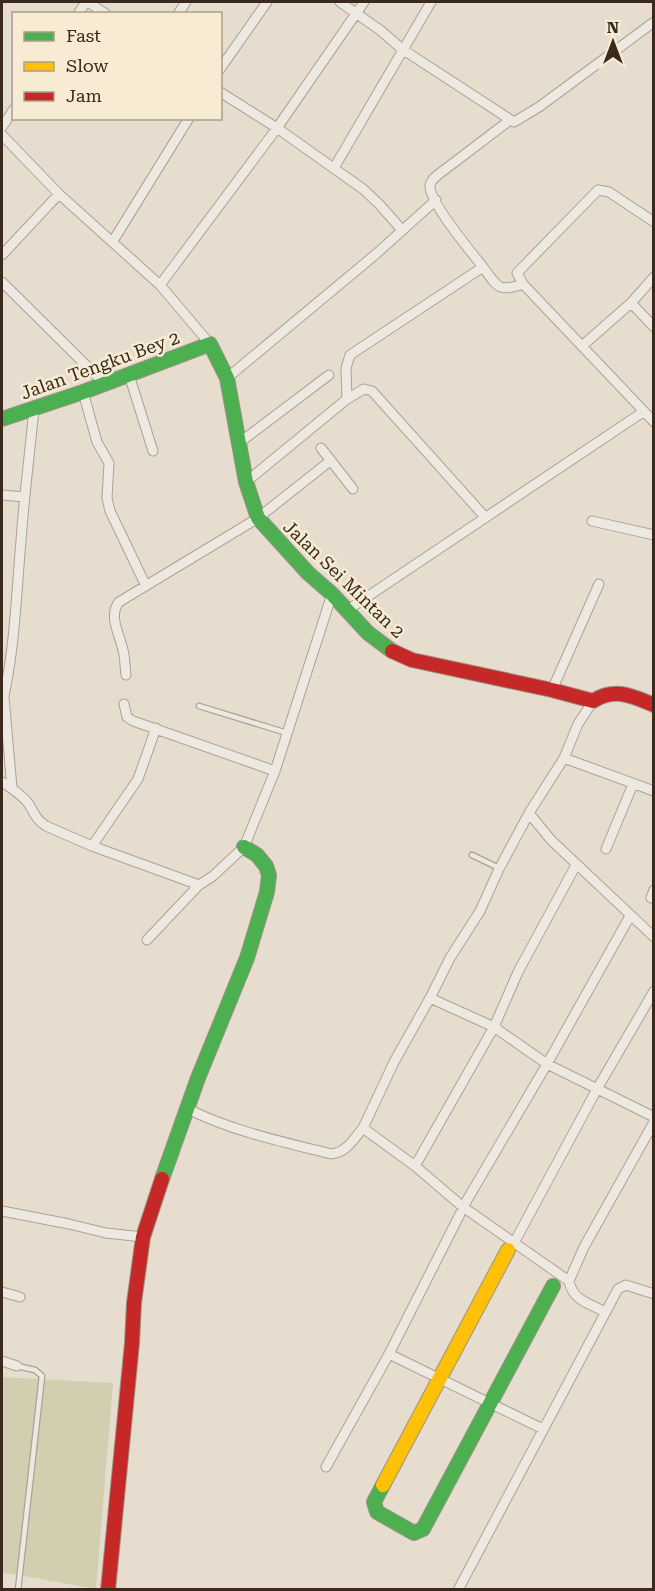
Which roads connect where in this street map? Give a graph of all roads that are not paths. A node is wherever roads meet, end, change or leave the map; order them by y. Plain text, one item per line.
1 (87, 2) edge
2 (267, 2) edge
3 (340, 2) edge
4 (364, 2) edge
5 (431, 2) edge
6 (103, 12) edge
7 (356, 13) junction
8 (654, 22) edge
9 (402, 49) junction
10 (222, 66) edge
11 (222, 93) edge
12 (12, 112) edge
13 (188, 120) edge
14 (510, 120) junction
15 (2, 127) edge
16 (277, 128) junction
17 (2, 135) edge
18 (333, 168) junction
19 (59, 194) junction
20 (436, 200) junction
21 (654, 222) edge
22 (402, 230) junction
23 (113, 241) junction
24 (2, 255) edge
25 (483, 267) junction
26 (654, 277) edge
27 (2, 282) edge
28 (523, 284) junction
29 (160, 285) junction
30 (631, 303) junction
31 (654, 327) edge
32 (210, 344) junction
33 (582, 346) junction
34 (129, 375) junction
35 (329, 375) dead end
36 (226, 378) junction
37 (105, 384) junction
38 (83, 392) junction
39 (347, 399) junction
40 (34, 408) junction
41 (643, 412) junction
42 (2, 419) edge
43 (654, 422) edge
44 (239, 443) junction
45 (321, 448) dead end
46 (153, 451) dead end
47 (330, 461) junction
48 (246, 482) junction
49 (353, 489) dead end
50 (2, 495) edge
51 (25, 497) junction
52 (485, 517) junction
53 (258, 518) junction
54 (592, 521) dead end
55 (654, 535) edge
56 (599, 584) dead end
57 (146, 586) junction
58 (332, 594) junction
59 (346, 611) junction
60 (126, 675) dead end
61 (5, 679) edge
62 (552, 690) junction
63 (3, 700) edge
64 (593, 701) junction
65 (124, 704) dead end
66 (654, 705) edge
67 (199, 706) dead end
68 (156, 729) junction
69 (286, 733) junction
70 (564, 758) junction
71 (275, 771) junction
72 (2, 782) edge
73 (633, 784) junction
74 (12, 788) junction
75 (654, 790) edge
76 (529, 813) junction
77 (92, 846) junction
78 (244, 847) junction
79 (606, 849) dead end
80 (472, 855) dead end
81 (576, 865) junction
82 (499, 869) junction
83 (199, 885) junction
84 (630, 916) junction
85 (654, 937) edge
86 (147, 940) dead end
87 (654, 991) edge
88 (430, 998) junction
89 (494, 1028) junction
90 (548, 1064) junction
91 (597, 1089) junction
92 (188, 1109) junction
93 (654, 1119) edge
94 (363, 1128) junction
95 (415, 1166) junction
96 (2, 1211) edge
97 (462, 1211) junction
98 (143, 1238) junction
99 (511, 1246) junction
100 (569, 1281) junction
101 (553, 1286) dead end
102 (2, 1293) edge
103 (654, 1294) edge
104 (20, 1297) dead end
105 (605, 1312) junction
106 (389, 1354) junction
107 (2, 1361) edge
108 (17, 1366) joint
109 (438, 1377) junction
110 (491, 1403) junction
111 (543, 1429) junction
112 (326, 1467) dead end
113 (18, 1590) edge
114 (108, 1590) edge
115 (458, 1590) edge

1 - 6 street
2 - 10 street
3 - 7 street
4 - 7 street
5 - 9 street
7 - 9 street
7 - 16 street
8 - 14 street
9 - 14 street
9 - 18 street
11 - 16 street
12 - 15 street
13 - 23 street
14 - 20 street
16 - 18 street
16 - 29 street
17 - 19 street
18 - 22 street
19 - 23 street
19 - 24 street
20 - 22 street
20 - 25 street
21 - 28 street
22 - 36 street
23 - 29 street
25 - 28 street
25 - 39 street
26 - 30 street
27 - 37 street
28 - 33 street
29 - 32 street
30 - 31 street
30 - 33 street
32 - 34 street, Jalan Tengku Bey 2
32 - 36 street, Jalan Sei Mintan 2
33 - 41 street
34 - 37 street, Jalan Tengku Bey 2
34 - 46 street
35 - 44 street
36 - 44 street, Jalan Sei Mintan 2
37 - 38 street, Jalan Tengku Bey 2
38 - 40 street, Jalan Tengku Bey 2
38 - 57 street
39 - 48 street
39 - 52 street
40 - 42 street, Jalan Tengku Bey 2
40 - 51 street
41 - 43 street
41 - 52 street
44 - 48 street, Jalan Sei Mintan 2
45 - 47 street
47 - 49 street
47 - 53 street
48 - 53 street, Jalan Sei Mintan 2
50 - 51 street
51 - 61 street
52 - 59 street
53 - 57 street
53 - 58 street, Jalan Sei Mintan 2
54 - 55 street
56 - 62 street
57 - 60 street
58 - 59 street, Jalan Sei Mintan 2
58 - 69 street
59 - 62 street, Jalan Sei Mintan 2
61 - 63 street
62 - 64 street, Jalan Sei Mintan 2
63 - 74 street
64 - 66 street
64 - 70 street
65 - 68 street
67 - 69 lane
68 - 71 street
68 - 77 street
69 - 71 street
70 - 73 street
70 - 76 street
71 - 78 street
72 - 74 street
73 - 75 street
73 - 79 street
74 - 77 street
76 - 81 street
76 - 82 street
77 - 83 street
78 - 83 street
78 - 92 street
80 - 82 lane
81 - 84 street
81 - 89 street
82 - 88 street
83 - 86 street
84 - 85 street
84 - 90 street
87 - 91 street
88 - 89 street
88 - 94 street
89 - 90 street
89 - 95 street
90 - 91 street
90 - 97 street
91 - 93 street
91 - 99 street
92 - 94 street
92 - 98 street
93 - 100 street
94 - 95 street
95 - 97 street
96 - 98 street
97 - 99 street
97 - 106 street
98 - 114 street
99 - 100 street
99 - 109 street
100 - 105 street
101 - 110 street
102 - 104 street
103 - 105 street
105 - 111 street
106 - 109 street
106 - 112 street
107 - 108 street
108 - 113 lane
109 - 110 street
109 - 110 street
110 - 111 street
111 - 115 street

